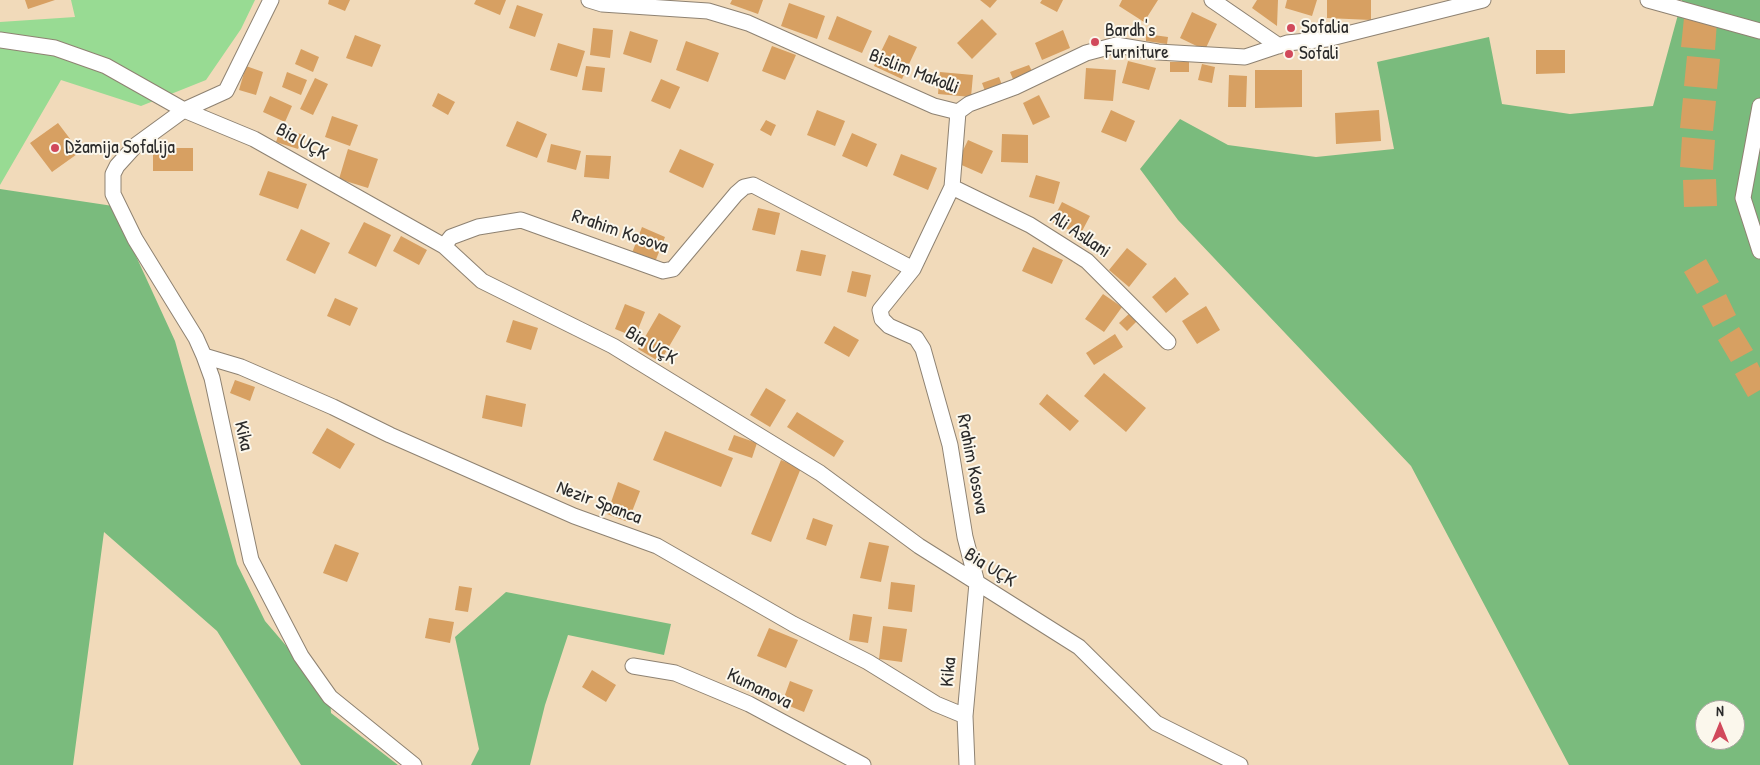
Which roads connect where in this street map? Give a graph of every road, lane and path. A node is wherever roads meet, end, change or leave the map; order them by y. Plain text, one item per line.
1 (271, 0) edge
2 (589, 0) edge
3 (1212, 0) edge
4 (1483, 0) edge
5 (1648, 0) edge
6 (1760, 31) edge
7 (0, 40) edge
8 (1279, 46) junction
9 (1760, 106) edge
10 (184, 110) junction
11 (958, 112) junction
12 (952, 187) junction
13 (444, 246) junction
14 (1760, 251) edge
15 (913, 269) junction
16 (1168, 342) dead end
17 (204, 356) junction
18 (977, 583) junction
19 (633, 666) dead end
20 (965, 716) junction
21 (414, 765) edge
22 (863, 765) edge
23 (968, 765) edge
24 (1240, 765) edge

1 - 10 street, Kika
2 - 11 street, Bislim Makolli
3 - 8 street
4 - 8 street, Bislim Makolli
5 - 6 street
7 - 10 street, Bia UÇK
8 - 11 street, Bislim Makolli
9 - 14 street
10 - 13 street, Bia UÇK
10 - 17 street, Kika
11 - 12 street, Rrahim Kosova
12 - 15 street, Rrahim Kosova
12 - 16 street, Ali Asllani
13 - 15 street, Rrahim Kosova
13 - 18 street, Bia UÇK
15 - 18 street, Rrahim Kosova
17 - 20 street, Nezir Spanca
17 - 21 street, Kika
18 - 20 street, Kika
18 - 24 street, Bia UÇK
19 - 22 street, Kumanova
20 - 23 street, Kika

